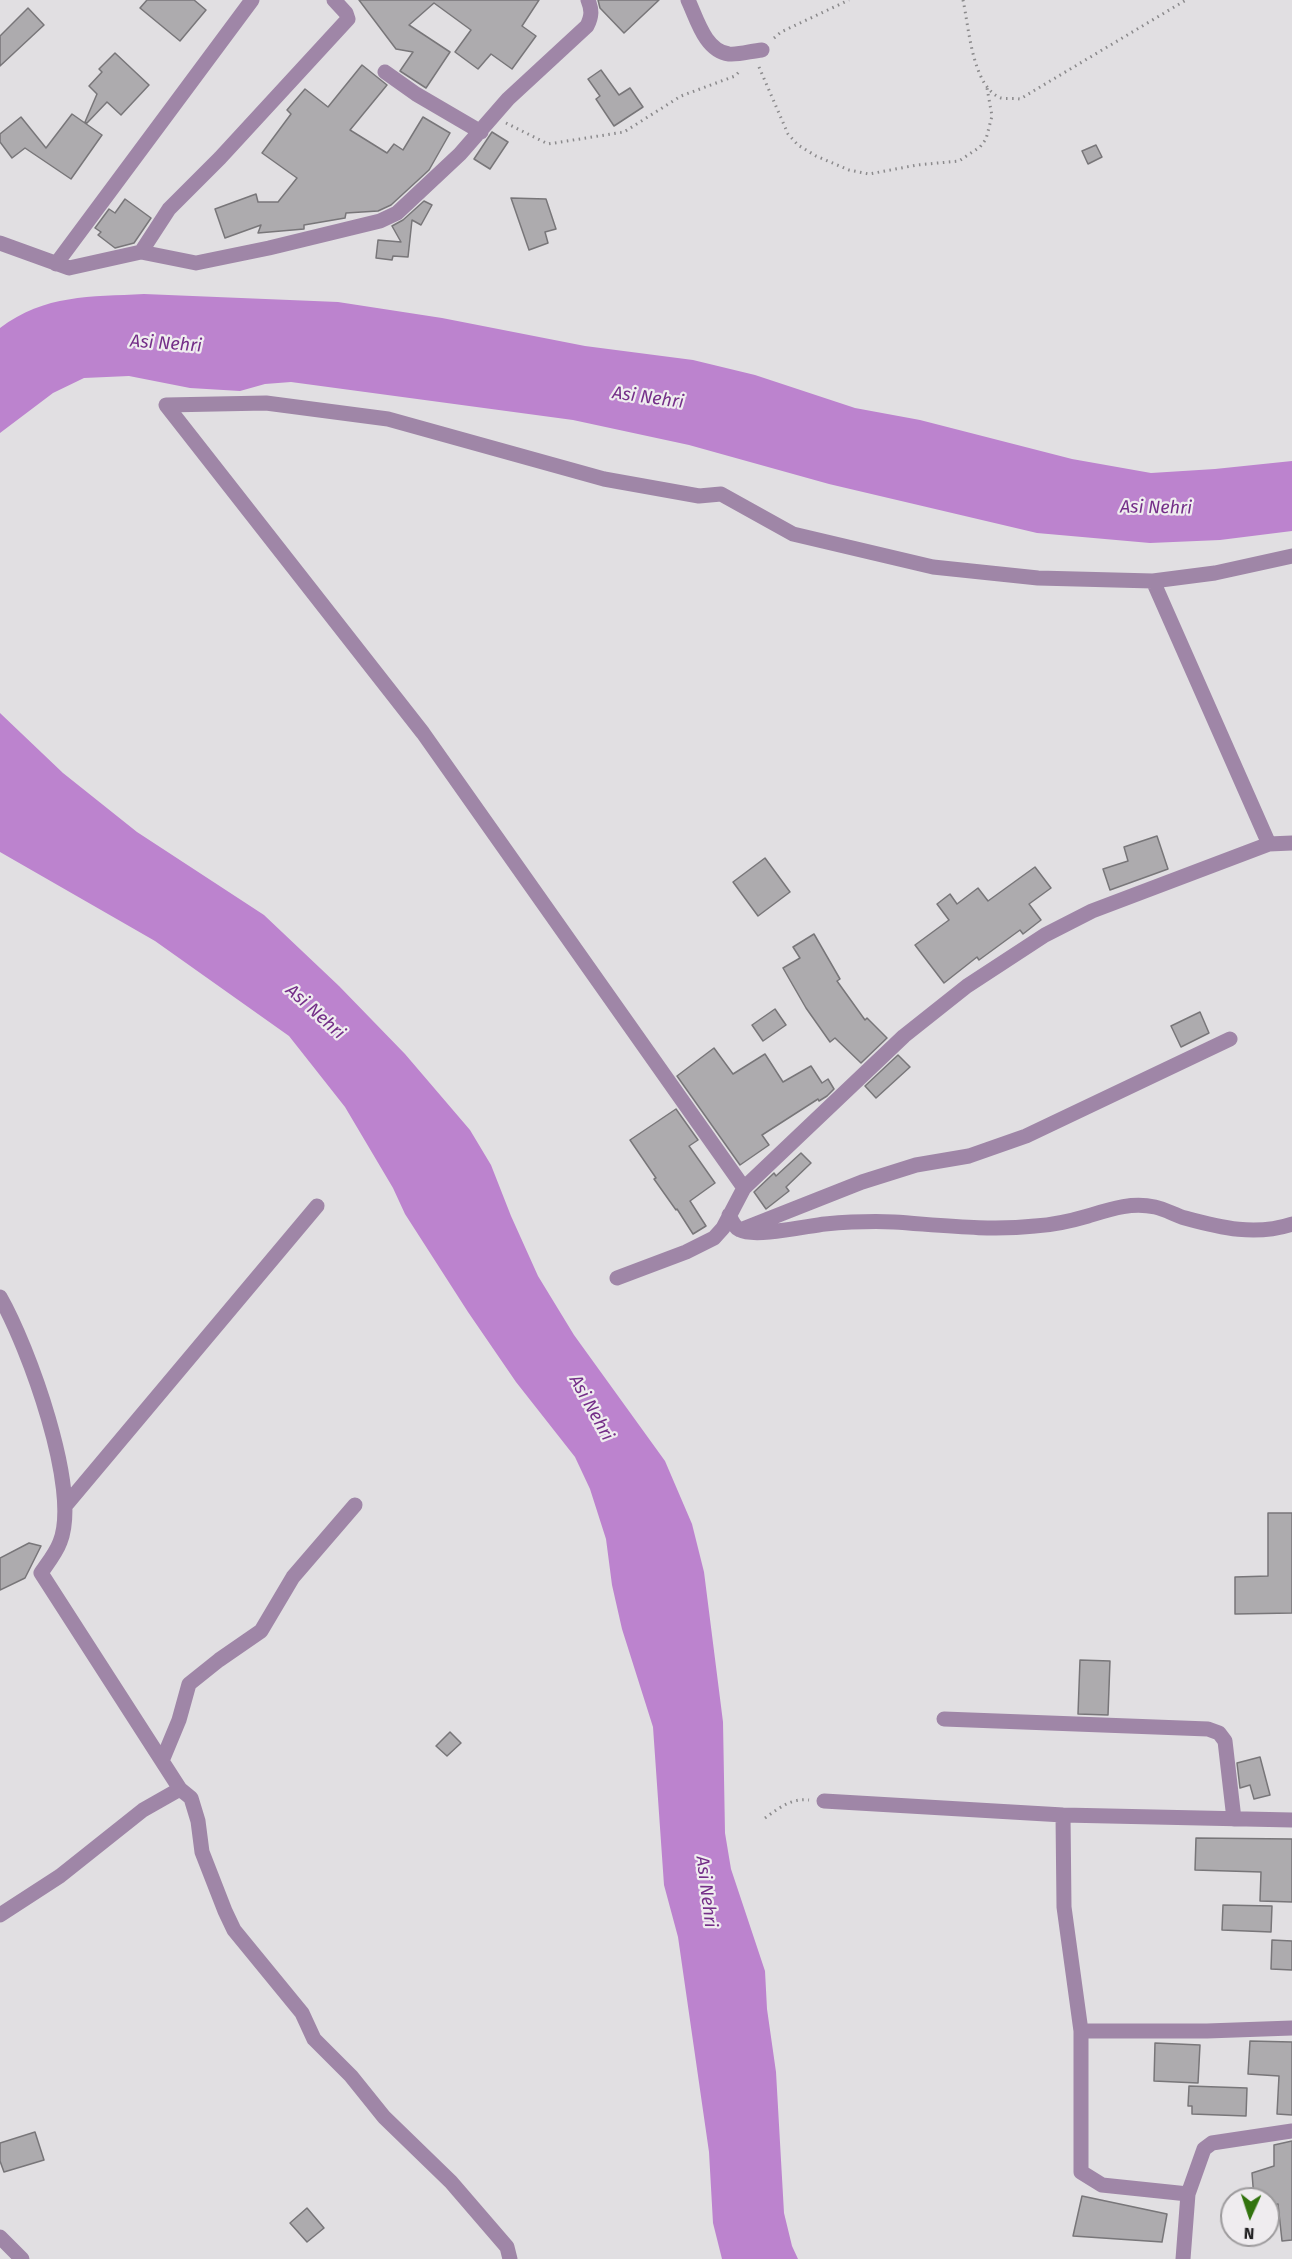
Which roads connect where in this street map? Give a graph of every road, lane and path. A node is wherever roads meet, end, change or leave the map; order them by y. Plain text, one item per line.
1 (252, 0) edge
2 (334, 0) edge
3 (588, 0) edge
4 (688, 0) edge
5 (849, 0) edge
6 (963, 0) edge
7 (1186, 0) edge
8 (758, 53) junction
9 (385, 72) dead end
10 (987, 88) junction
11 (494, 117) junction
12 (481, 132) junction
13 (0, 243) edge
14 (141, 252) junction
15 (56, 264) junction
16 (1292, 556) edge
17 (1153, 581) junction
18 (1292, 843) edge
19 (1269, 844) junction
20 (1230, 1039) dead end
21 (744, 1188) junction
22 (317, 1206) dead end
23 (729, 1215) junction
24 (1292, 1224) edge
25 (740, 1230) junction
26 (616, 1278) dead end
27 (0, 1298) edge
28 (66, 1505) junction
29 (355, 1505) dead end
30 (944, 1719) dead end
31 (162, 1761) junction
32 (180, 1789) junction
33 (825, 1801) joint
34 (1063, 1815) junction
35 (765, 1818) dead end
36 (1234, 1819) junction
37 (1292, 1820) edge
38 (0, 1915) edge
39 (1292, 2028) edge
40 (1081, 2031) junction
41 (1292, 2131) edge
42 (1188, 2194) junction
43 (0, 2237) edge
44 (22, 2259) edge
45 (510, 2259) edge
46 (1182, 2259) edge

1 - 15 street
2 - 14 street
3 - 11 street
4 - 8 street
5 - 8 path
6 - 10 path
7 - 10 path
8 - 10 path
8 - 11 path
9 - 12 street
11 - 12 street
12 - 14 street
13 - 15 street
14 - 15 street
16 - 17 street
17 - 19 street
17 - 21 street
18 - 19 street
19 - 21 street
20 - 25 street
21 - 23 street
22 - 28 street
23 - 25 street
23 - 26 street
24 - 25 street
27 - 28 street
28 - 31 street
29 - 31 street
30 - 36 street
31 - 32 street
32 - 38 street
32 - 45 street
33 - 34 street
33 - 35 path
34 - 36 street
34 - 40 street
36 - 37 street
39 - 40 street
40 - 42 street
41 - 42 street
42 - 46 street
43 - 44 street

